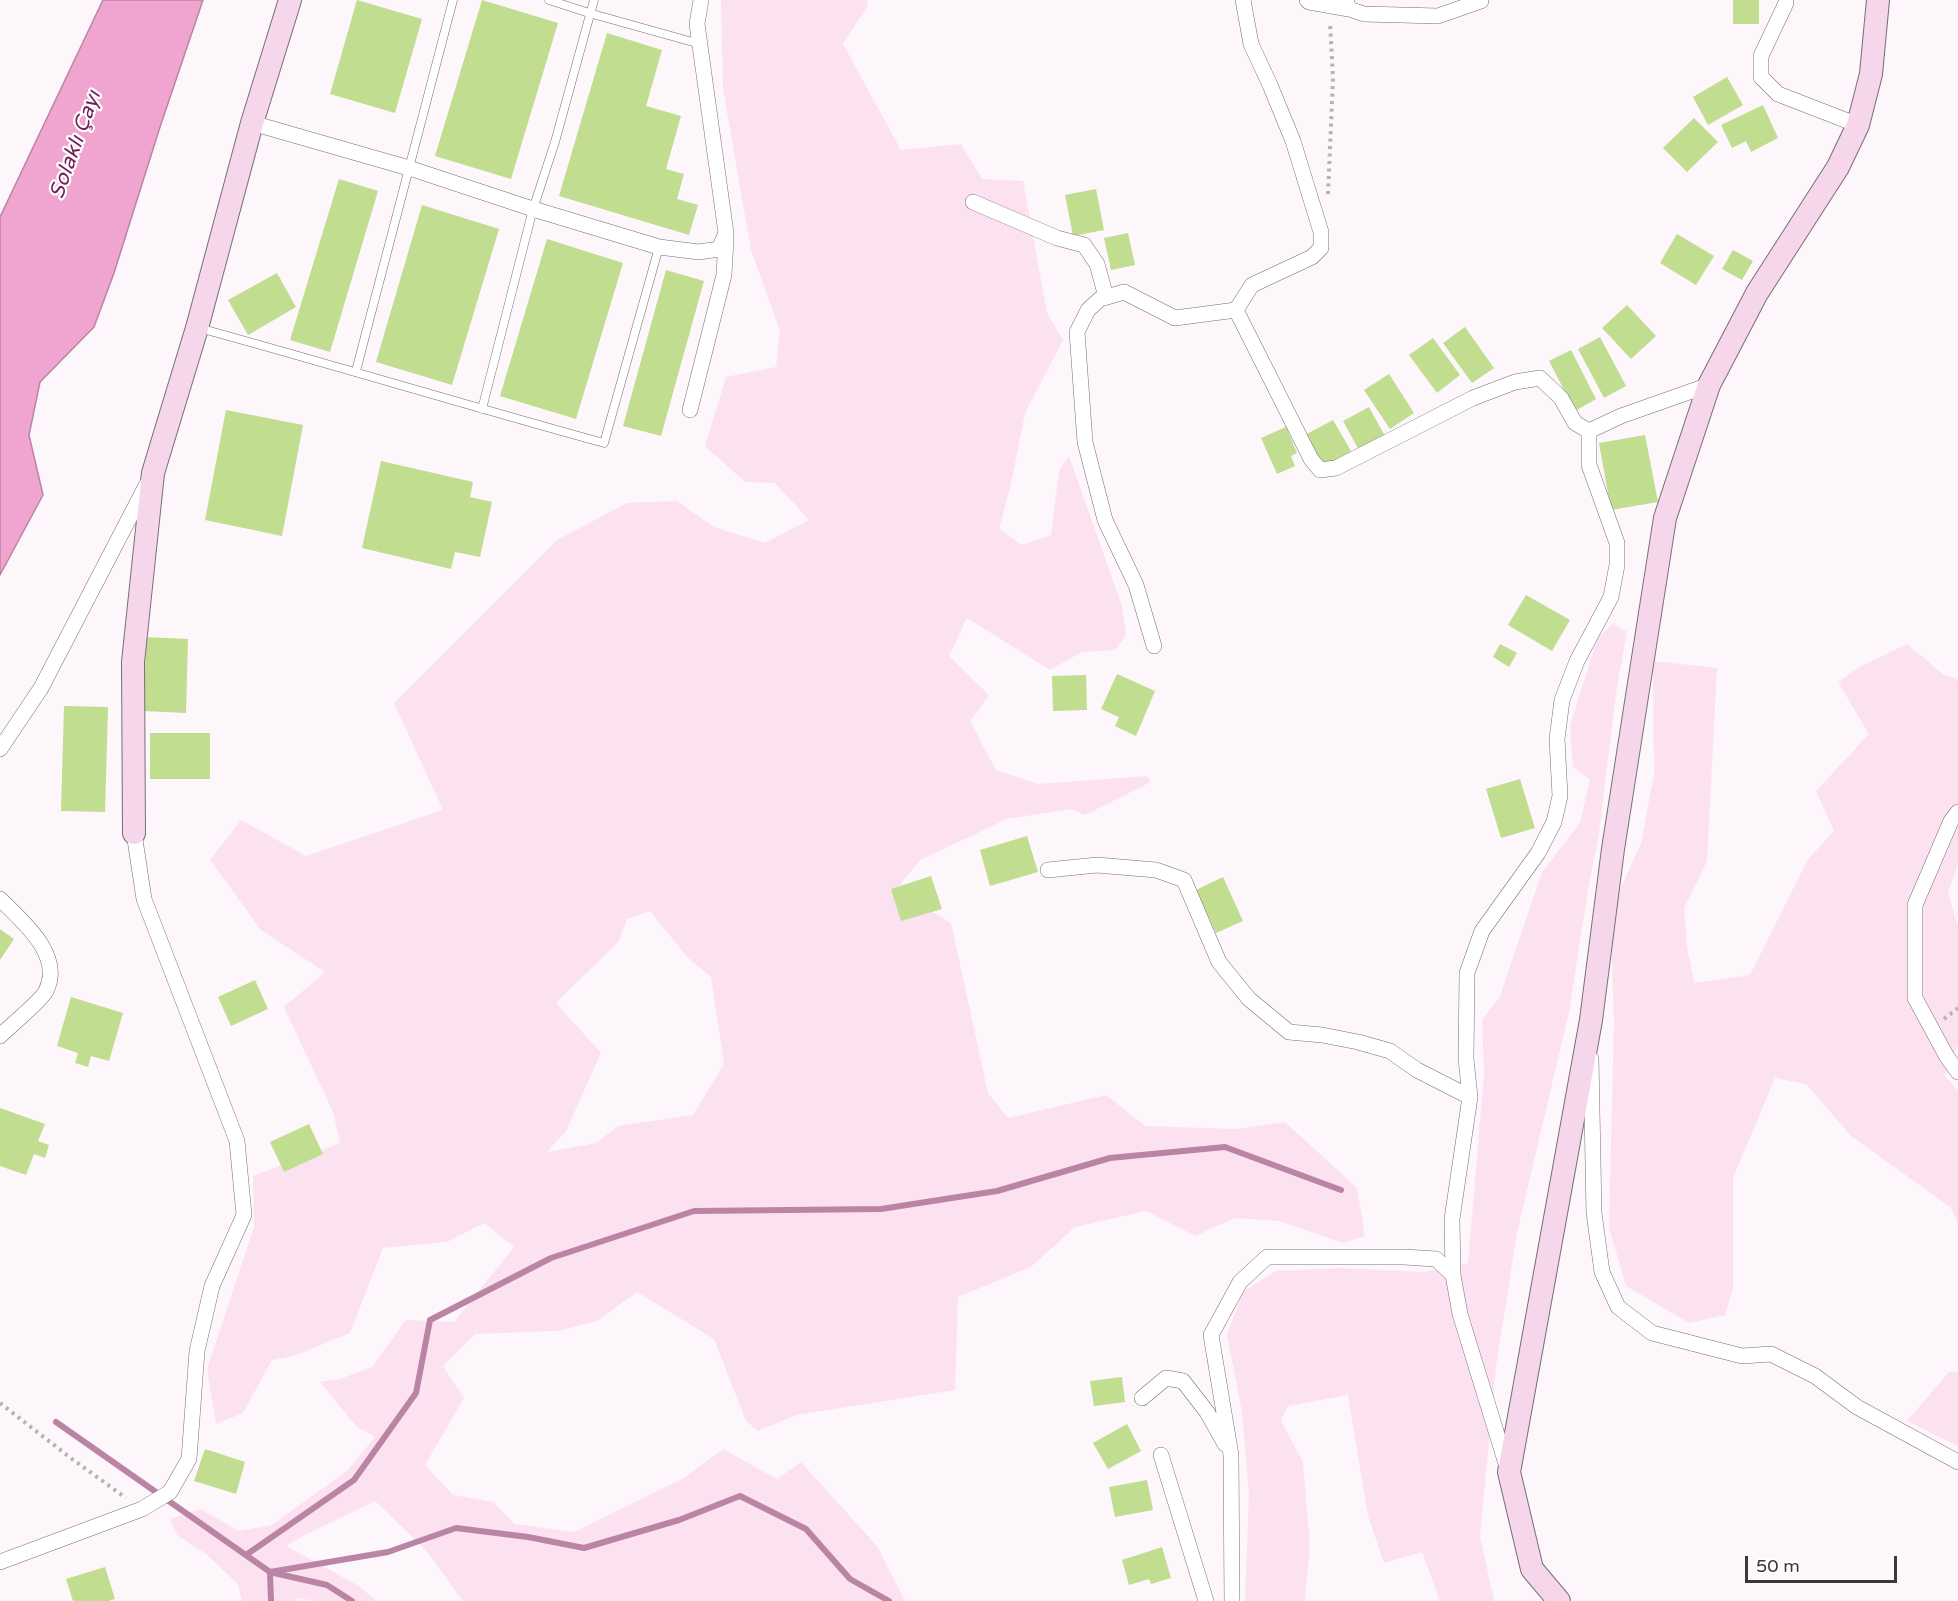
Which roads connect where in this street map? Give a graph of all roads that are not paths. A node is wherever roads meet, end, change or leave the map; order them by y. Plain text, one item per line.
1 (290, 0) edge
2 (453, 0) edge
3 (549, 0) edge
4 (594, 0) edge
5 (701, 0) edge
6 (1243, 0) edge
7 (1307, 0) edge
8 (1878, 0) edge
9 (1481, 1) edge
10 (1786, 3) dead end
11 (1347, 5) edge
12 (589, 13) junction
13 (700, 44) junction
14 (252, 123) junction
15 (1858, 125) junction
16 (409, 168) junction
17 (973, 202) dead end
18 (533, 208) junction
19 (726, 233) junction
20 (659, 247) junction
21 (1106, 297) junction
22 (1236, 310) junction
23 (197, 328) junction
24 (357, 371) junction
25 (1709, 385) junction
26 (482, 409) junction
27 (690, 410) dead end
28 (1589, 430) junction
29 (153, 473) junction
30 (1154, 646) dead end
31 (0, 749) edge
32 (1958, 812) edge
33 (134, 833) joint
34 (1048, 870) dead end
35 (0, 899) edge
36 (1591, 1020) junction
37 (0, 1036) edge
38 (1958, 1072) edge
39 (1470, 1097) junction
40 (1454, 1275) junction
41 (1142, 1398) dead end
42 (1161, 1455) dead end
43 (1231, 1455) junction
44 (1958, 1462) edge
45 (1509, 1472) junction
46 (0, 1562) edge
47 (1206, 1601) edge
48 (1232, 1601) edge
49 (1559, 1601) edge

1 - 14 main road
2 - 16 lane
3 - 12 lane
4 - 12 lane
5 - 13 street
6 - 22 street
7 - 11 street
8 - 15 main road
9 - 11 street
10 - 15 street
12 - 13 lane
12 - 18 lane
13 - 19 street
14 - 16 street
14 - 23 main road
15 - 25 main road
16 - 18 street
16 - 24 lane
17 - 21 street
18 - 20 street
18 - 26 lane
19 - 20 street
19 - 27 street
20 - 26 lane
21 - 22 street
21 - 30 street
22 - 28 street
23 - 24 lane
23 - 29 main road
24 - 26 lane
25 - 28 street
25 - 36 main road
28 - 39 street
29 - 31 street
29 - 33 main road
32 - 38 street
33 - 46 street
34 - 39 street
35 - 37 street
36 - 44 street
36 - 45 main road
39 - 40 street
40 - 43 street
40 - 45 street
41 - 43 street
42 - 47 street
43 - 48 street
45 - 49 main road

